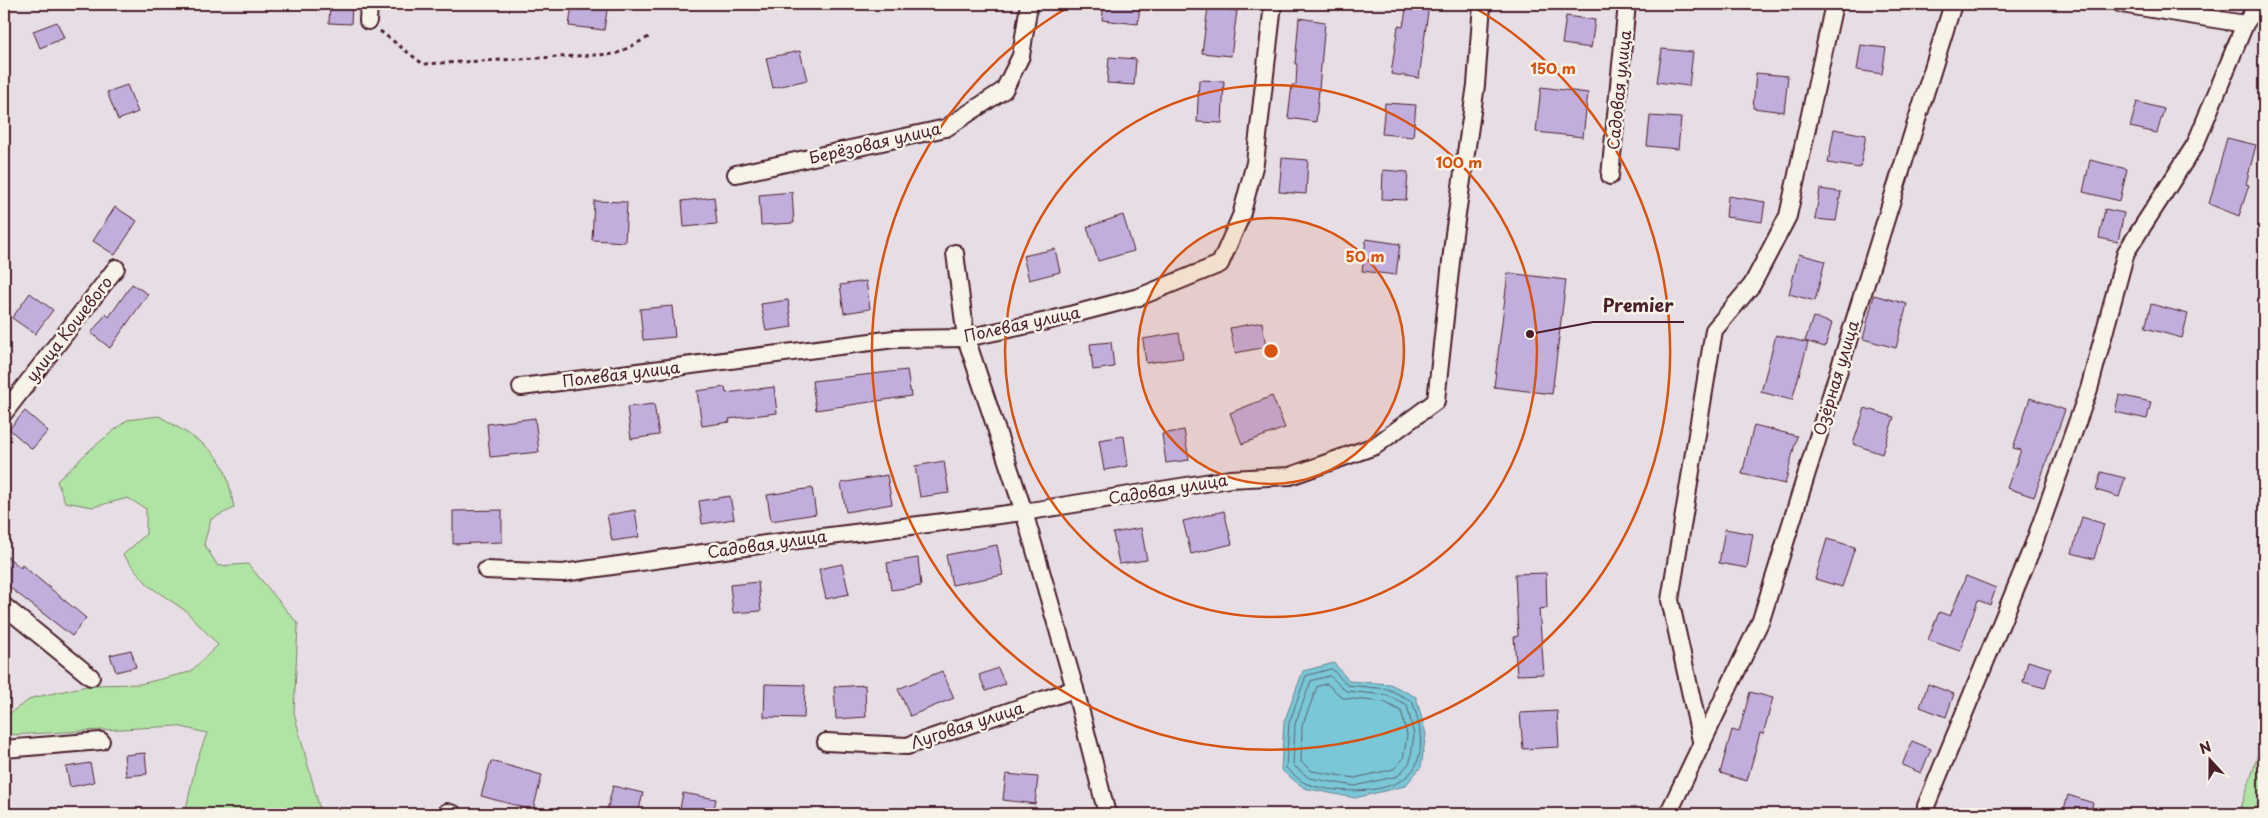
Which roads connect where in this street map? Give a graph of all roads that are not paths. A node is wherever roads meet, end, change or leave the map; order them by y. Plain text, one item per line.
1 (369, 4) edge
2 (1029, 4) edge
3 (1273, 4) edge
4 (1482, 4) edge
5 (1627, 4) edge
6 (1834, 4) edge
7 (1952, 4) edge
8 (2121, 4) edge
9 (2259, 4) edge
10 (368, 21) road end
11 (2245, 24) junction
12 (736, 174) dead end
13 (1610, 176) dead end
14 (954, 254) dead end
15 (116, 268) dead end
16 (966, 338) junction
17 (521, 387) dead end
18 (4, 413) edge
19 (1024, 512) junction
20 (486, 570) dead end
21 (4, 606) edge
22 (91, 677) dead end
23 (1075, 689) junction
24 (101, 741) dead end
25 (826, 742) dead end
26 (1702, 745) junction
27 (4, 749) edge
28 (1107, 814) edge
29 (1668, 814) edge
30 (1926, 814) edge

1 - 10 street
2 - 12 street, Берёзовая улица
3 - 16 street, Полевая улица
4 - 19 street, Садовая улица
5 - 13 street, Садовая улица
6 - 26 street
7 - 26 street, Озёрная улица
8 - 11 street
9 - 11 street
11 - 30 street
14 - 16 street
15 - 18 street, улица Кошевого
16 - 17 street, Полевая улица
16 - 19 street
19 - 20 street, Садовая улица
19 - 23 street
21 - 22 street
23 - 25 street, Луговая улица
23 - 28 street
24 - 27 street
26 - 29 street, Озёрная улица

